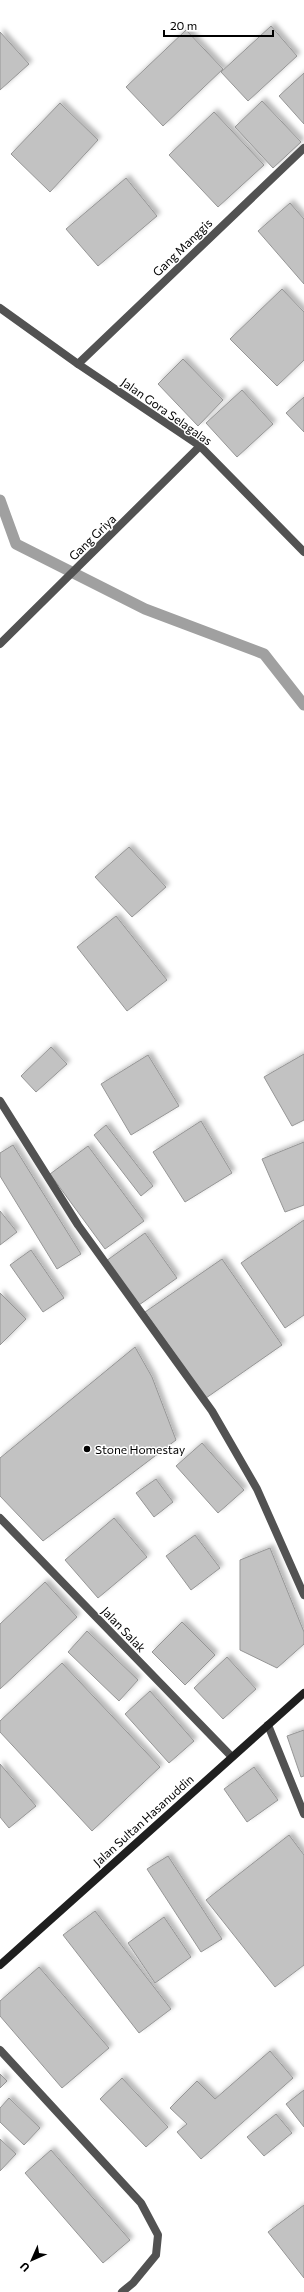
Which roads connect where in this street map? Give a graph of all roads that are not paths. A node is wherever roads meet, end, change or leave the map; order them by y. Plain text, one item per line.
1 (304, 148) edge
2 (0, 308) edge
3 (78, 364) junction
4 (200, 446) junction
5 (304, 552) edge
6 (0, 644) edge
7 (0, 1101) edge
8 (0, 1518) edge
9 (304, 1595) edge
10 (304, 1693) edge
11 (268, 1725) junction
12 (231, 1756) junction
13 (304, 1814) edge
14 (0, 1965) edge
15 (0, 2050) edge
16 (122, 2292) edge

1 - 3 street, Gang Manggis
2 - 3 street, Jalan Gora Selagalas
3 - 4 street, Jalan Gora Selagalas
4 - 5 street, Jalan Gora Selagalas
4 - 6 street, Gang Griya
7 - 9 street
8 - 12 street, Jalan Salak
10 - 11 main road, Jalan Sultan Hasanuddin
11 - 12 main road, Jalan Sultan Hasanuddin
11 - 13 street
12 - 14 main road, Jalan Sultan Hasanuddin
15 - 16 street

